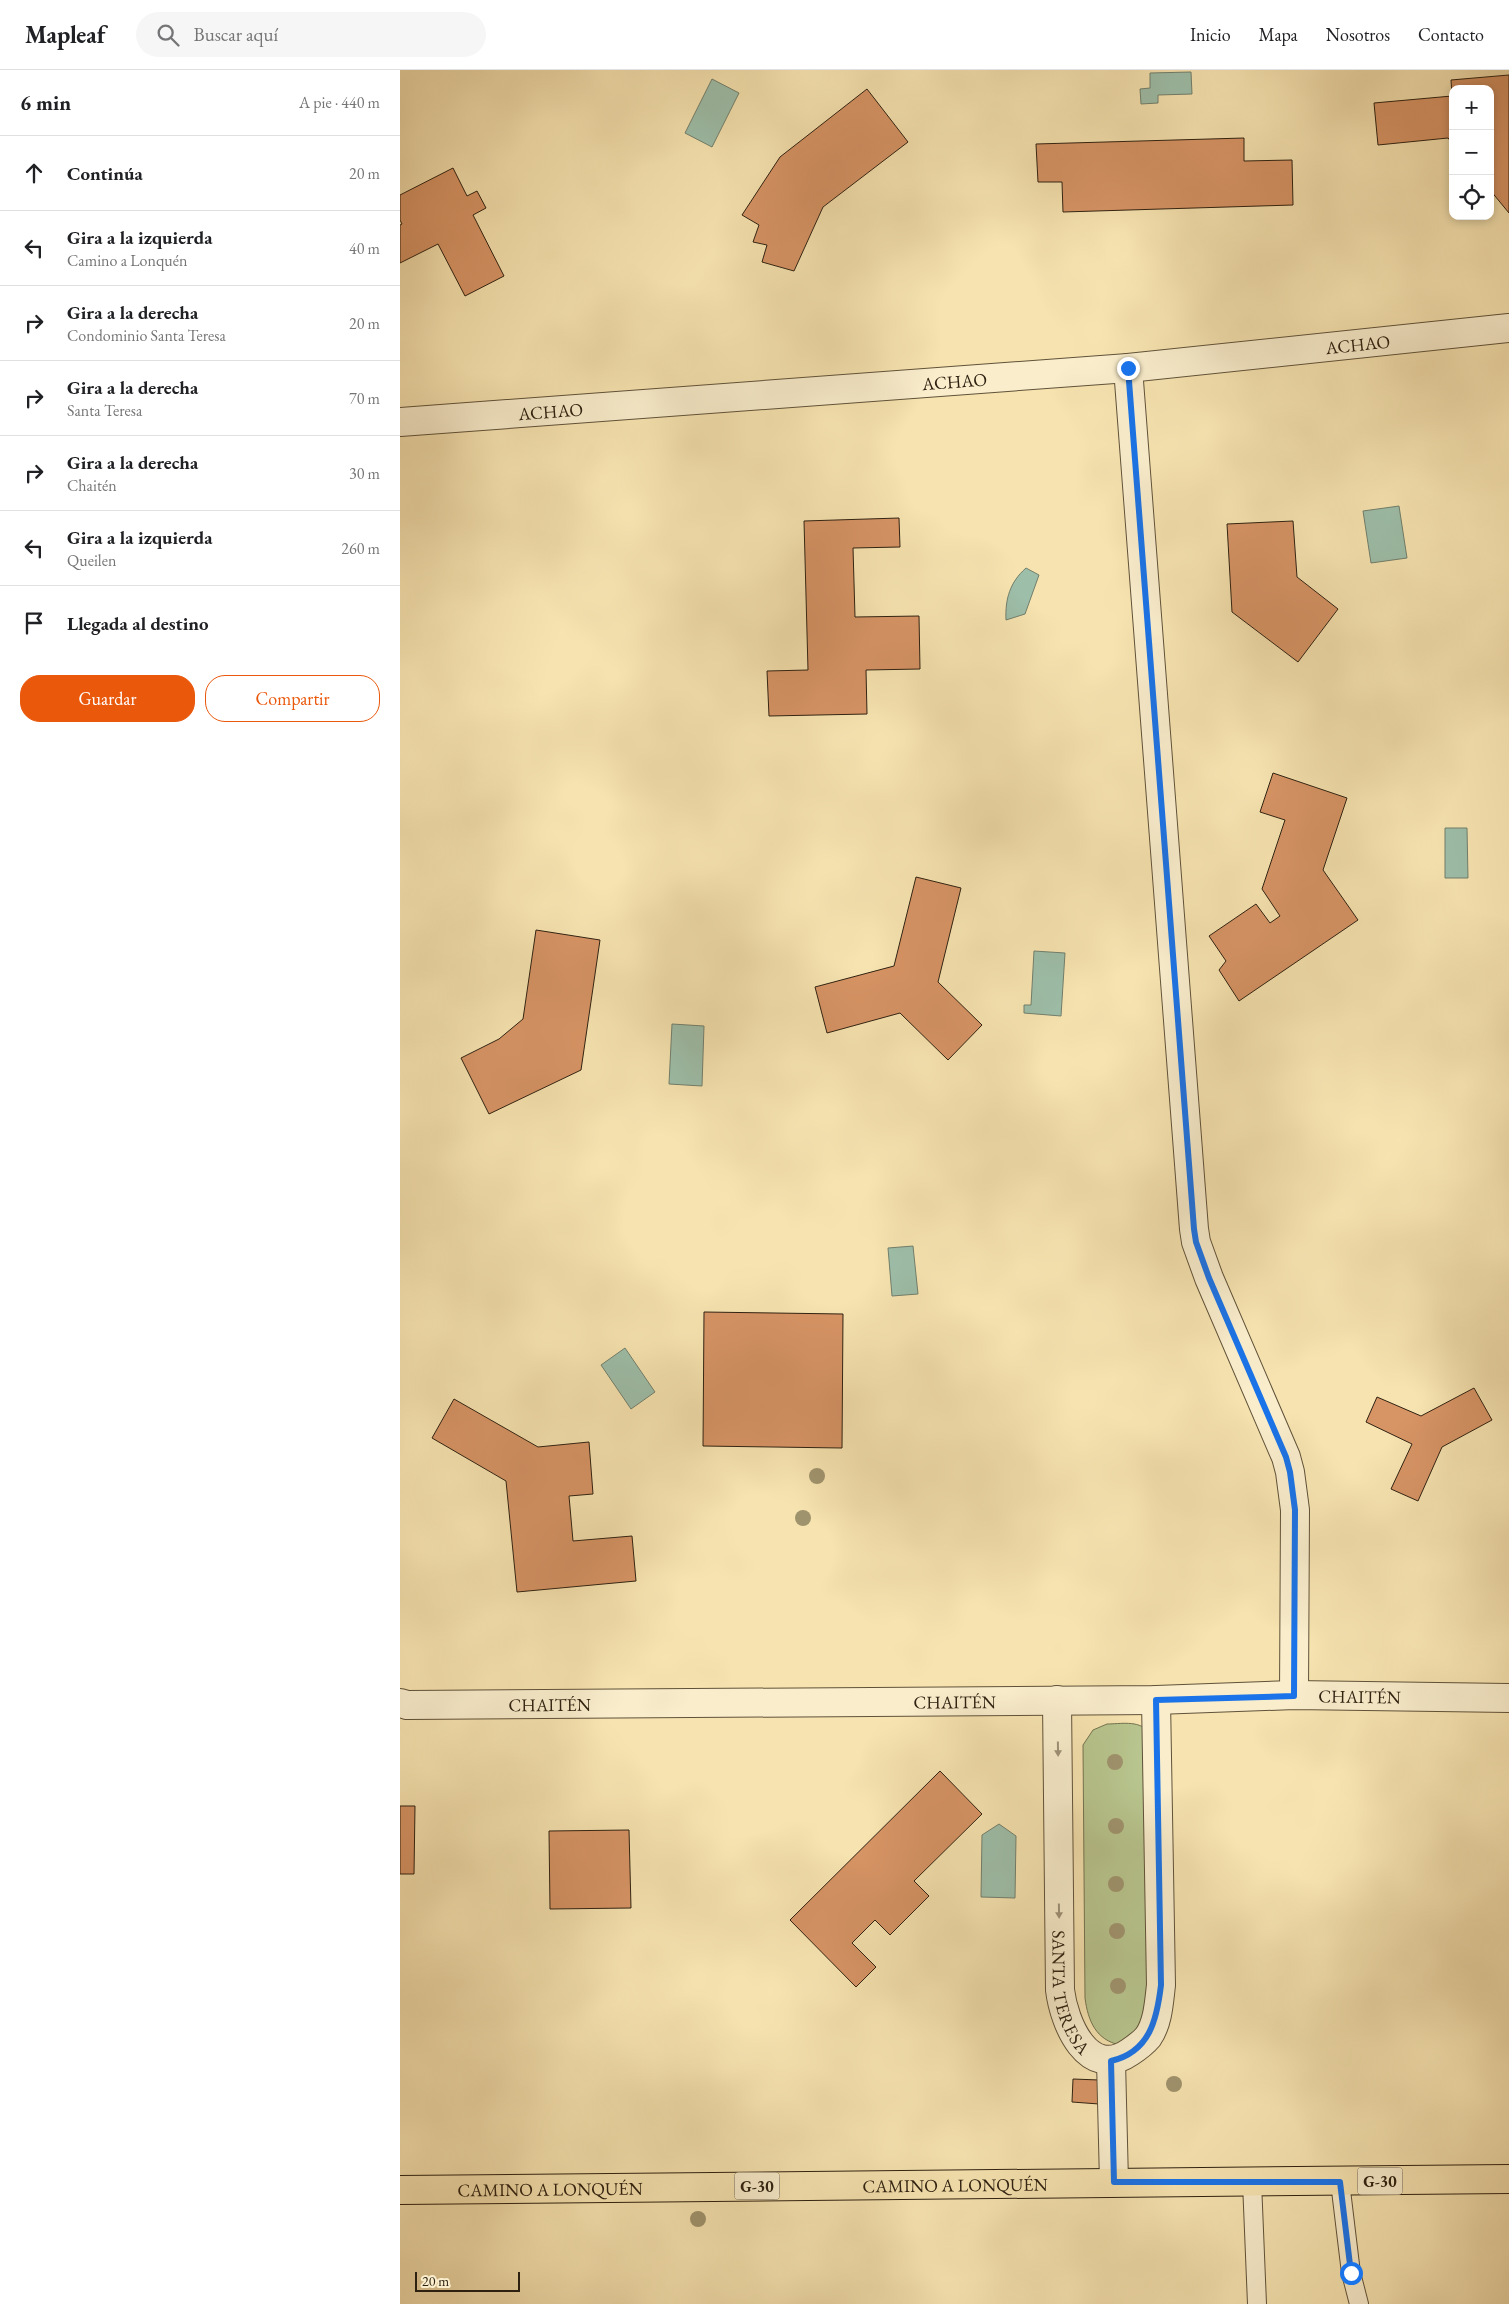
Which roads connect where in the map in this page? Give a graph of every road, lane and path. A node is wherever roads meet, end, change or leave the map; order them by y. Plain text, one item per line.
1 (1509, 328) edge
2 (1128, 368) junction
3 (400, 422) edge
4 (1294, 1696) junction
5 (1509, 1698) edge
6 (1057, 1700) junction
7 (1156, 1700) junction
8 (400, 1703) edge
9 (1111, 2061) junction
10 (1509, 2179) edge
11 (1114, 2182) junction
12 (1252, 2182) junction
13 (1340, 2182) junction
14 (400, 2190) edge
15 (1257, 2304) edge
16 (1359, 2304) edge

1 - 2 street, ACHAO
2 - 3 street, ACHAO
2 - 4 street
4 - 5 street, CHAITÉN
4 - 7 street, CHAITÉN
6 - 7 street, CHAITÉN
6 - 8 street, CHAITÉN
6 -> 9 street, SANTA TERESA
7 - 9 street, SANTA TERESA
9 - 11 street
10 - 13 main road, CAMINO A LONQUÉN / G-30
11 - 12 main road, CAMINO A LONQUÉN / G-30
11 - 14 main road, CAMINO A LONQUÉN / G-30
12 - 13 main road, CAMINO A LONQUÉN / G-30
12 - 15 lane
13 - 16 lane

